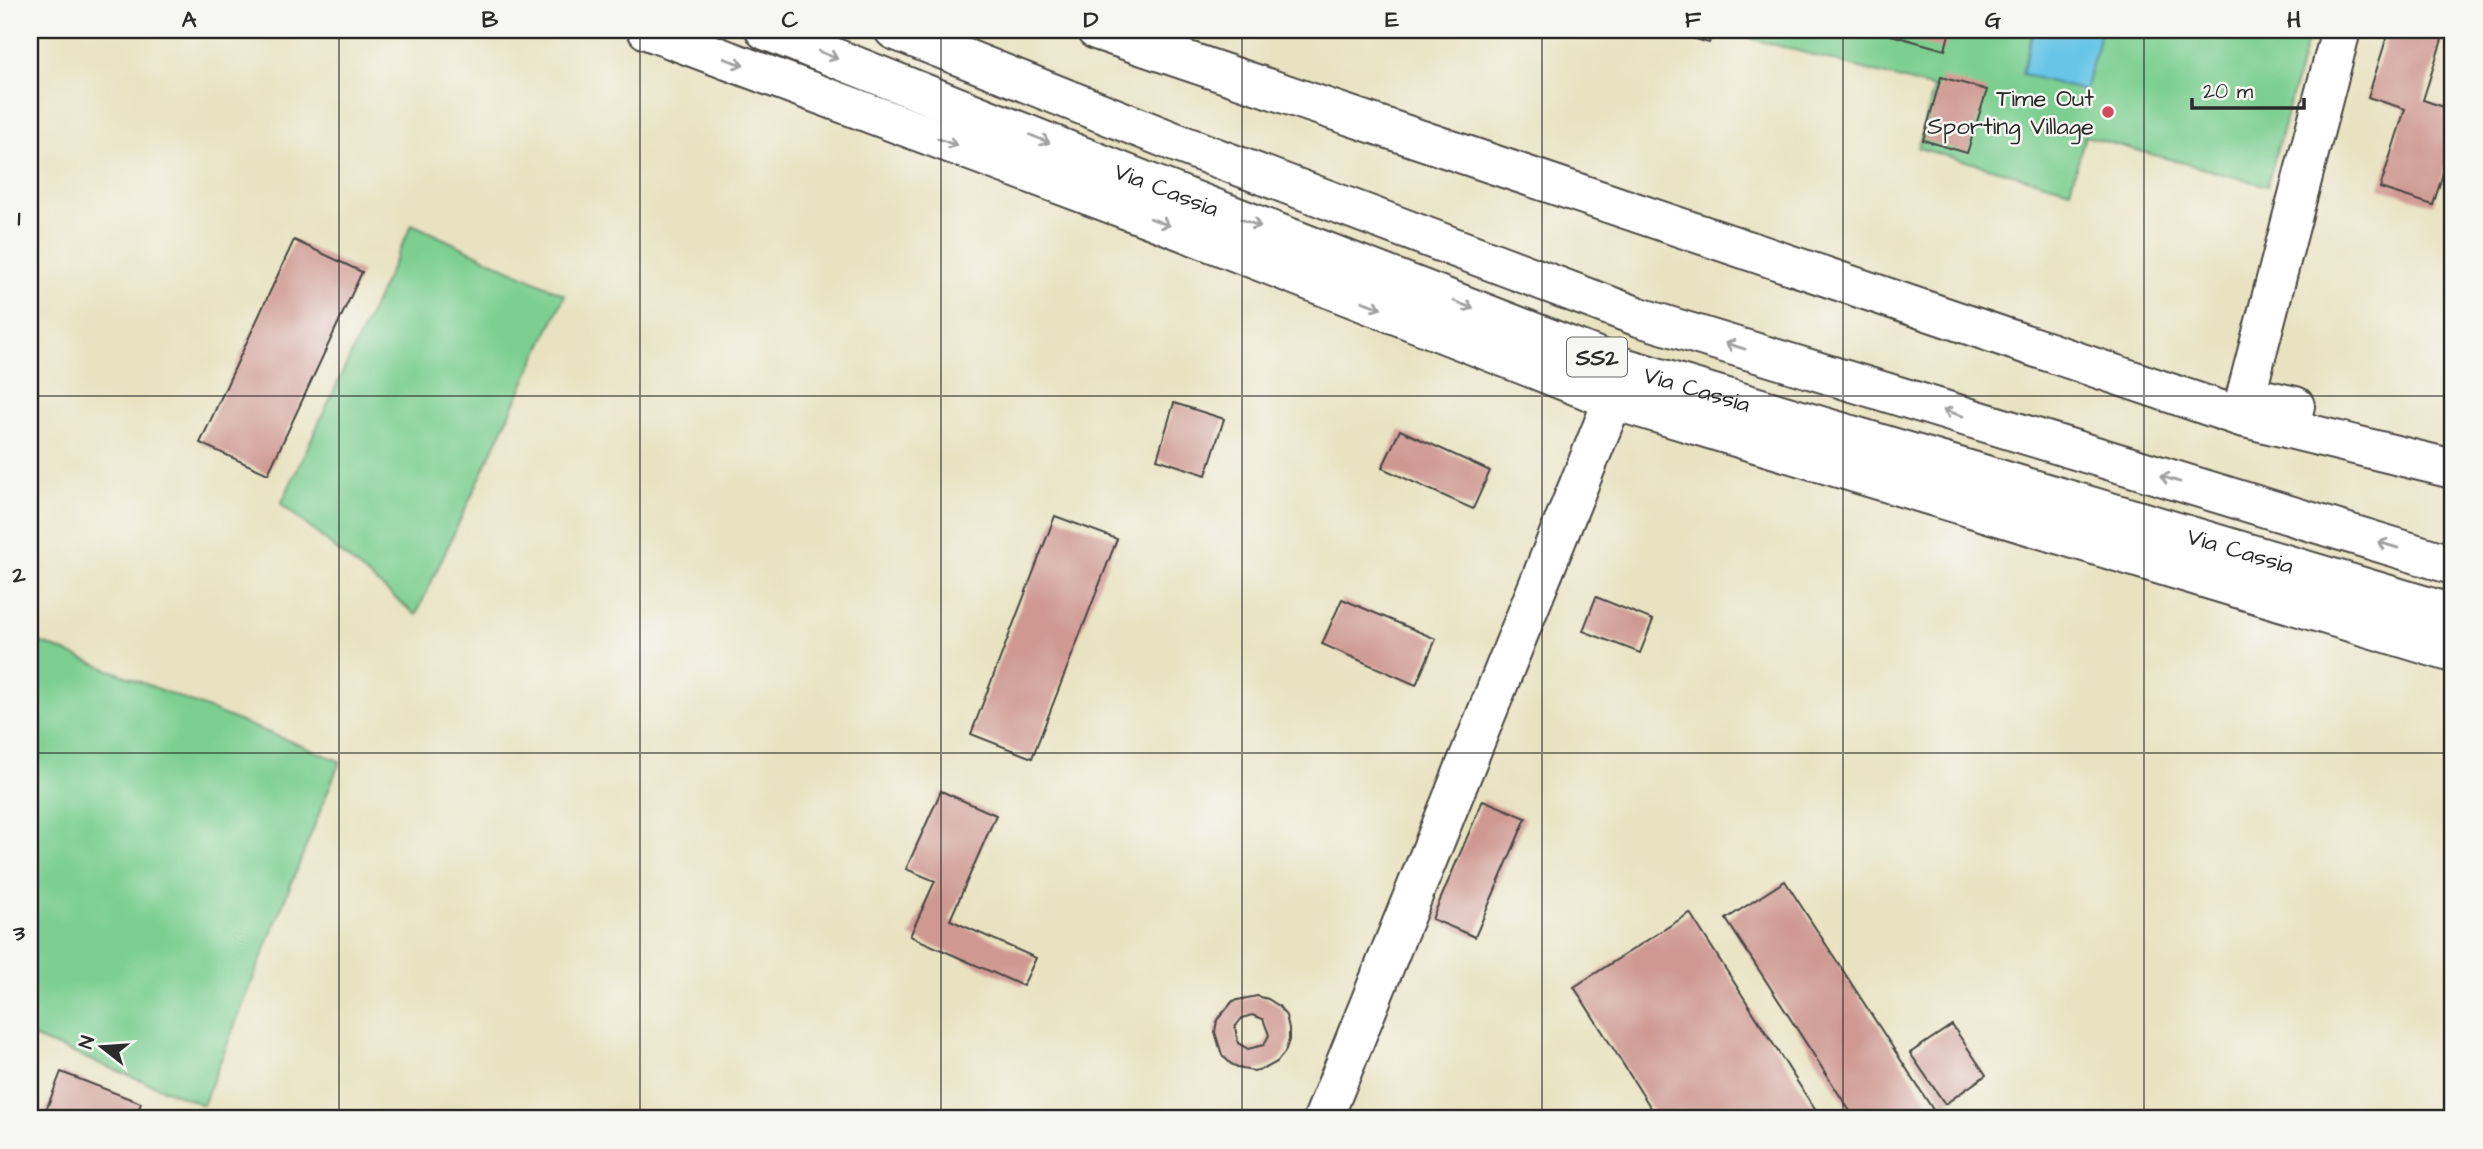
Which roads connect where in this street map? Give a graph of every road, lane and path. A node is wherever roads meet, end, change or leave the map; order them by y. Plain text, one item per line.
1 (647, 30) edge
2 (765, 30) edge
3 (894, 30) edge
4 (1096, 30) edge
5 (2341, 30) edge
6 (1613, 400) junction
7 (2453, 444) edge
8 (2453, 469) edge
9 (2453, 565) edge
10 (2453, 614) edge
11 (2453, 653) edge
12 (1323, 1119) edge

1 -> 6 main road
2 -> 10 main road, Via Cassia / SS2
9 -> 3 main road, Via Cassia / SS2
4 - 8 main road
5 - 7 main road
6 - 11 main road
6 - 12 main road

